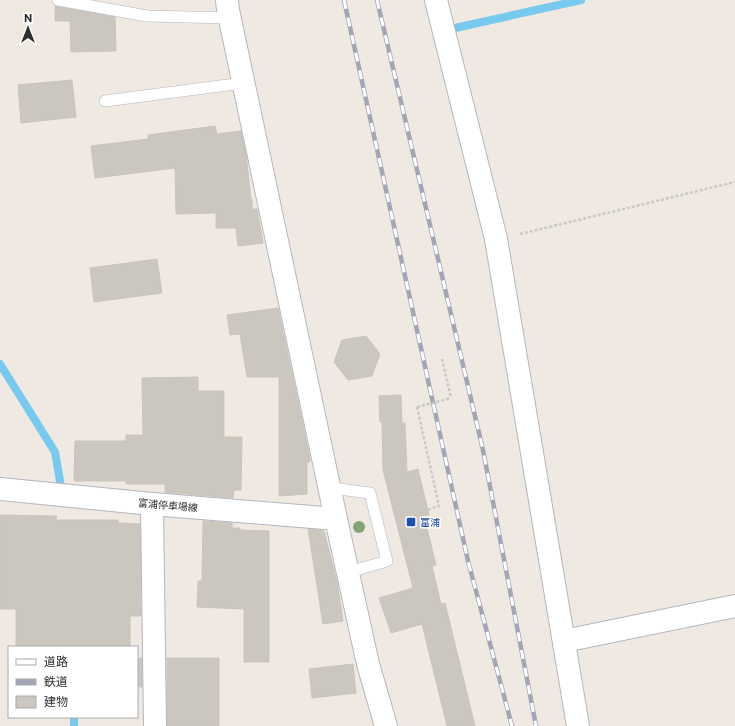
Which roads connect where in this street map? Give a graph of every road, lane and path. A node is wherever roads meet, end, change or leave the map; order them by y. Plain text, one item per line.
1 (58, 0) edge
2 (436, 0) edge
3 (228, 9) edge
4 (243, 83) junction
5 (105, 101) dead end
6 (735, 182) edge
7 (496, 239) junction
8 (442, 359) dead end
9 (331, 488) junction
10 (0, 489) edge
11 (152, 504) junction
12 (427, 510) dead end
13 (336, 519) junction
14 (349, 572) junction
15 (735, 606) edge
16 (564, 641) junction
17 (155, 726) edge
18 (386, 726) edge
19 (578, 726) edge

1 - 3 lane
2 - 7 street
3 - 4 street
4 - 5 lane
4 - 9 street
6 - 7 path
7 - 16 street
8 - 12 path, bridge
9 - 13 street
9 - 14 lane
10 - 11 street, 富浦停車場線
11 - 13 street, 富浦停車場線
11 - 17 street
13 - 14 street
14 - 18 street
15 - 16 street
16 - 19 street

